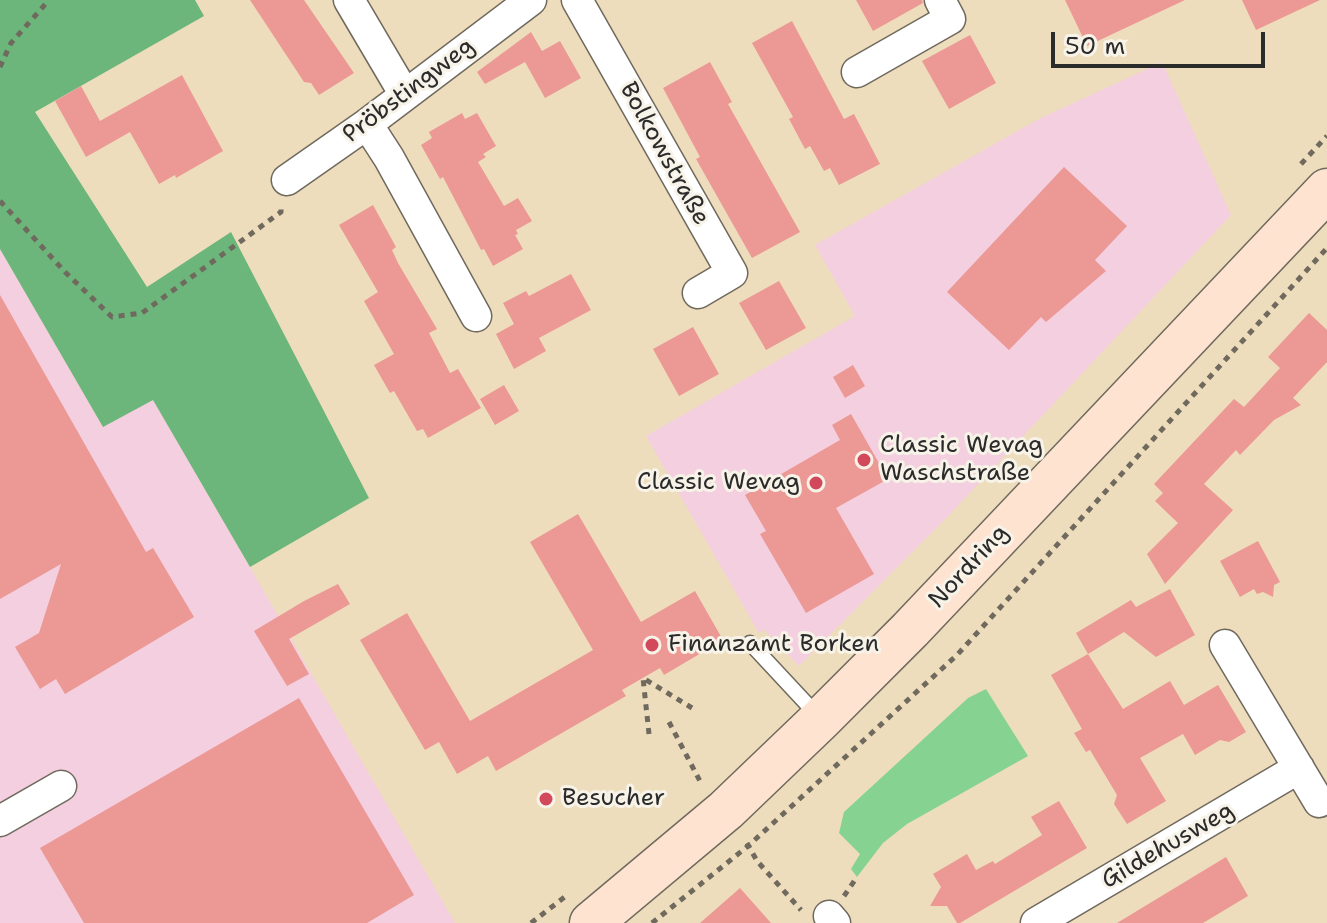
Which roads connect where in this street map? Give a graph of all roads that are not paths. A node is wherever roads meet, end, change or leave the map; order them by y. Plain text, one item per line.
1 (349, 0) edge
2 (531, 0) edge
3 (577, 0) edge
4 (940, 0) edge
5 (857, 72) dead end
6 (405, 95) junction
7 (367, 124) junction
8 (1312, 179) edge
9 (287, 180) road end
10 (698, 293) dead end
11 (476, 316) dead end
12 (750, 643) dead end
13 (1225, 645) dead end
14 (821, 719) junction
15 (1299, 768) junction
16 (61, 786) dead end
17 (1319, 802) dead end
18 (0, 821) edge
19 (583, 906) edge
20 (1036, 923) edge

1 - 6 street
2 - 6 street, Pröbstingweg
3 - 10 street, Bolkowstraße
4 - 5 street
6 - 7 street, Pröbstingweg
7 - 9 street, Pröbstingweg
7 - 11 street
8 - 14 main road, Nordring
12 - 14 lane
13 - 15 street
14 - 19 main road, Nordring
15 - 17 street
15 - 20 street, Gildehusweg
16 - 18 street

